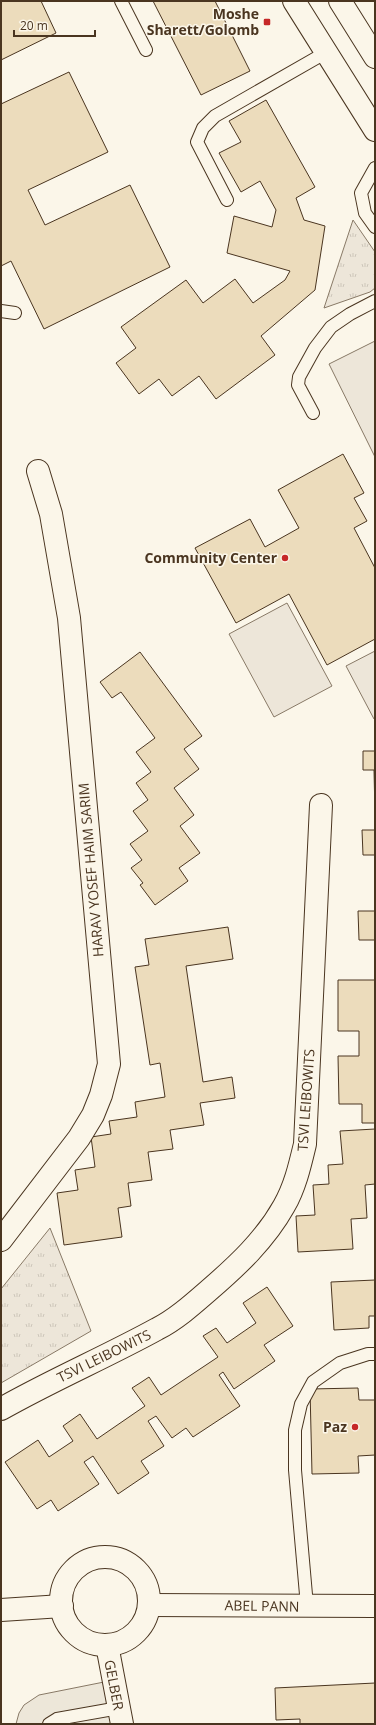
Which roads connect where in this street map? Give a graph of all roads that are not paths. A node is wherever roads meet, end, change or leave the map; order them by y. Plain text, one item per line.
1 (121, 1) edge
2 (294, 1) edge
3 (340, 1) edge
4 (146, 50) dead end
5 (325, 53) junction
6 (375, 57) edge
7 (375, 130) edge
8 (375, 168) edge
9 (227, 200) dead end
10 (375, 227) edge
11 (375, 301) edge
12 (1, 311) edge
13 (15, 313) dead end
14 (313, 413) dead end
15 (38, 471) dead end
16 (321, 805) dead end
17 (1, 1240) edge
18 (375, 1354) edge
19 (1, 1409) edge
20 (149, 1605) junction
21 (62, 1606) junction
22 (307, 1606) junction
23 (375, 1606) edge
24 (1, 1610) edge
25 (107, 1645) junction
26 (120, 1716) edge
27 (49, 1724) edge

1 - 4 lane
2 - 5 street
3 - 6 street
5 - 7 street
5 - 9 lane
8 - 10 lane
11 - 14 lane
12 - 13 lane
15 - 17 street, HARAV YOSEF HAIM SARIM
16 - 19 street, TSVI LEIBOWITS
18 - 22 lane
20 - 21 street
20 - 22 street, ABEL PANN
20 - 25 street
21 - 24 street
21 - 25 street
22 - 23 street, ABEL PANN
25 - 26 street, GELBER
26 - 27 lane

